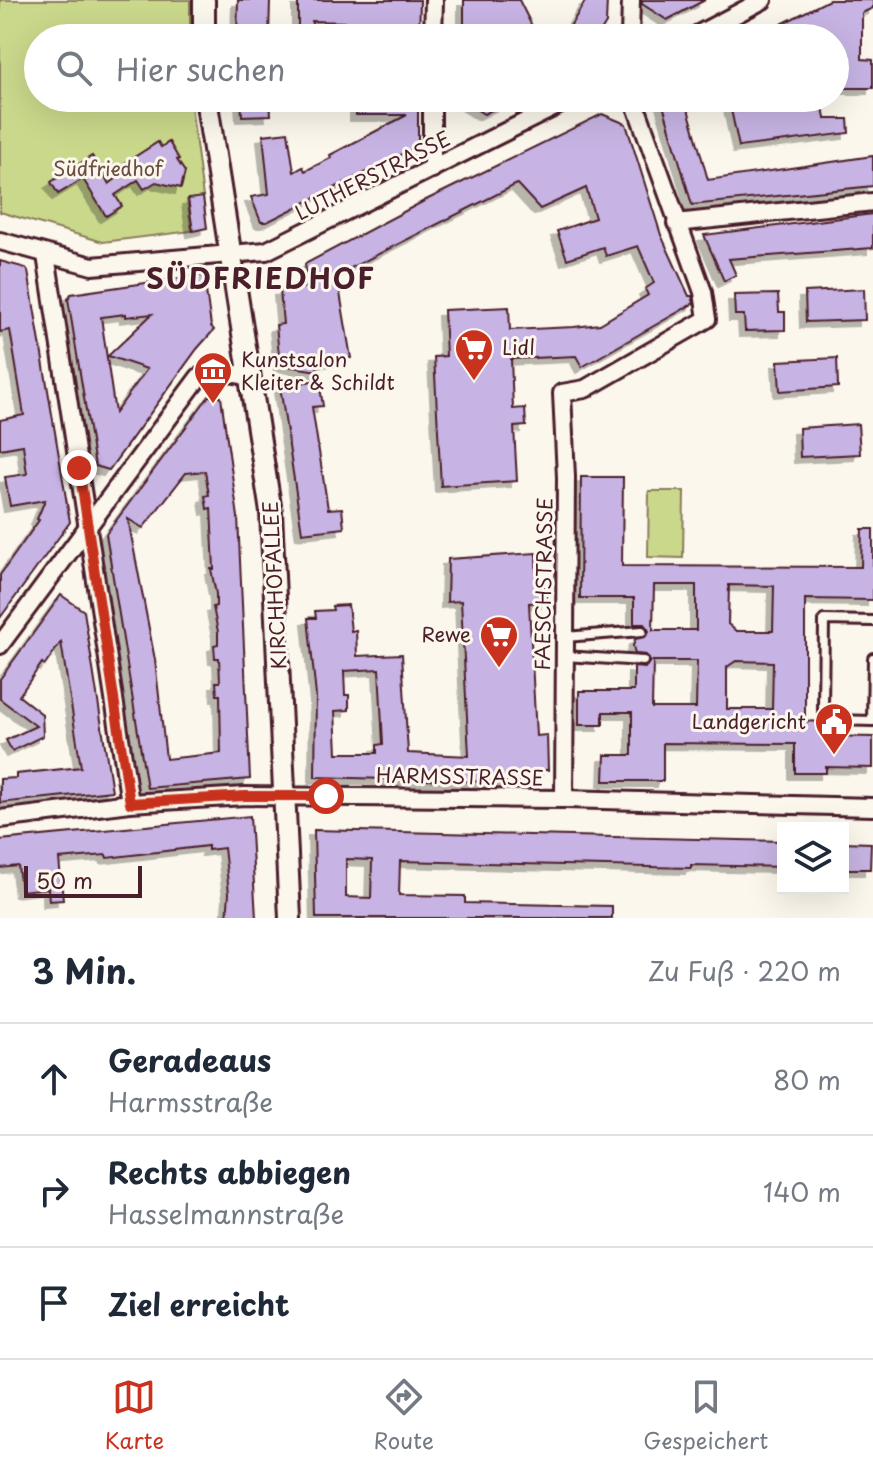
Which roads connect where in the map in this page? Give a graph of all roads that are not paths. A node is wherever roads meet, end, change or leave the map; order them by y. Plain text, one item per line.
1 (204, 0) edge
2 (434, 0) edge
3 (631, 0) edge
4 (763, 0) edge
5 (204, 24) edge
6 (433, 24) edge
7 (630, 24) edge
8 (718, 24) edge
9 (208, 112) edge
10 (432, 112) edge
11 (545, 112) edge
12 (638, 112) edge
13 (432, 169) junction
14 (873, 202) edge
15 (676, 223) junction
16 (0, 241) edge
17 (46, 255) junction
18 (230, 255) junction
19 (249, 376) junction
20 (88, 527) junction
21 (873, 621) edge
22 (642, 631) dead end
23 (564, 637) junction
24 (0, 645) edge
25 (563, 656) junction
26 (873, 658) edge
27 (643, 661) dead end
28 (873, 721) edge
29 (286, 796) junction
30 (564, 799) junction
31 (130, 803) junction
32 (873, 807) edge
33 (0, 819) edge
34 (290, 918) edge

1 - 5 street
2 - 6 street
3 - 7 street
4 - 8 street
9 - 18 street, KIRCHHOFALLEE
10 - 13 street
11 - 13 street, LUTHERSTRASSE
12 - 15 street
13 - 18 street, LUTHERSTRASSE
14 - 15 street
15 - 23 street, FAESCHSTRASSE
16 - 17 street, LUTHERSTRASSE
17 - 18 street, LUTHERSTRASSE
17 - 20 street
18 - 19 street, KIRCHHOFALLEE
19 - 20 street
19 - 29 street, KIRCHHOFALLEE
20 - 24 street
20 - 31 street
21 - 28 lane
22 - 23 lane
23 - 25 street, FAESCHSTRASSE
25 - 27 lane
25 - 30 street, FAESCHSTRASSE
26 - 28 lane
29 - 30 street, HARMSSTRASSE
29 - 31 street, HARMSSTRASSE
29 - 34 street, KIRCHHOFALLEE
30 - 32 street, HARMSSTRASSE
31 - 33 street, HARMSSTRASSE

